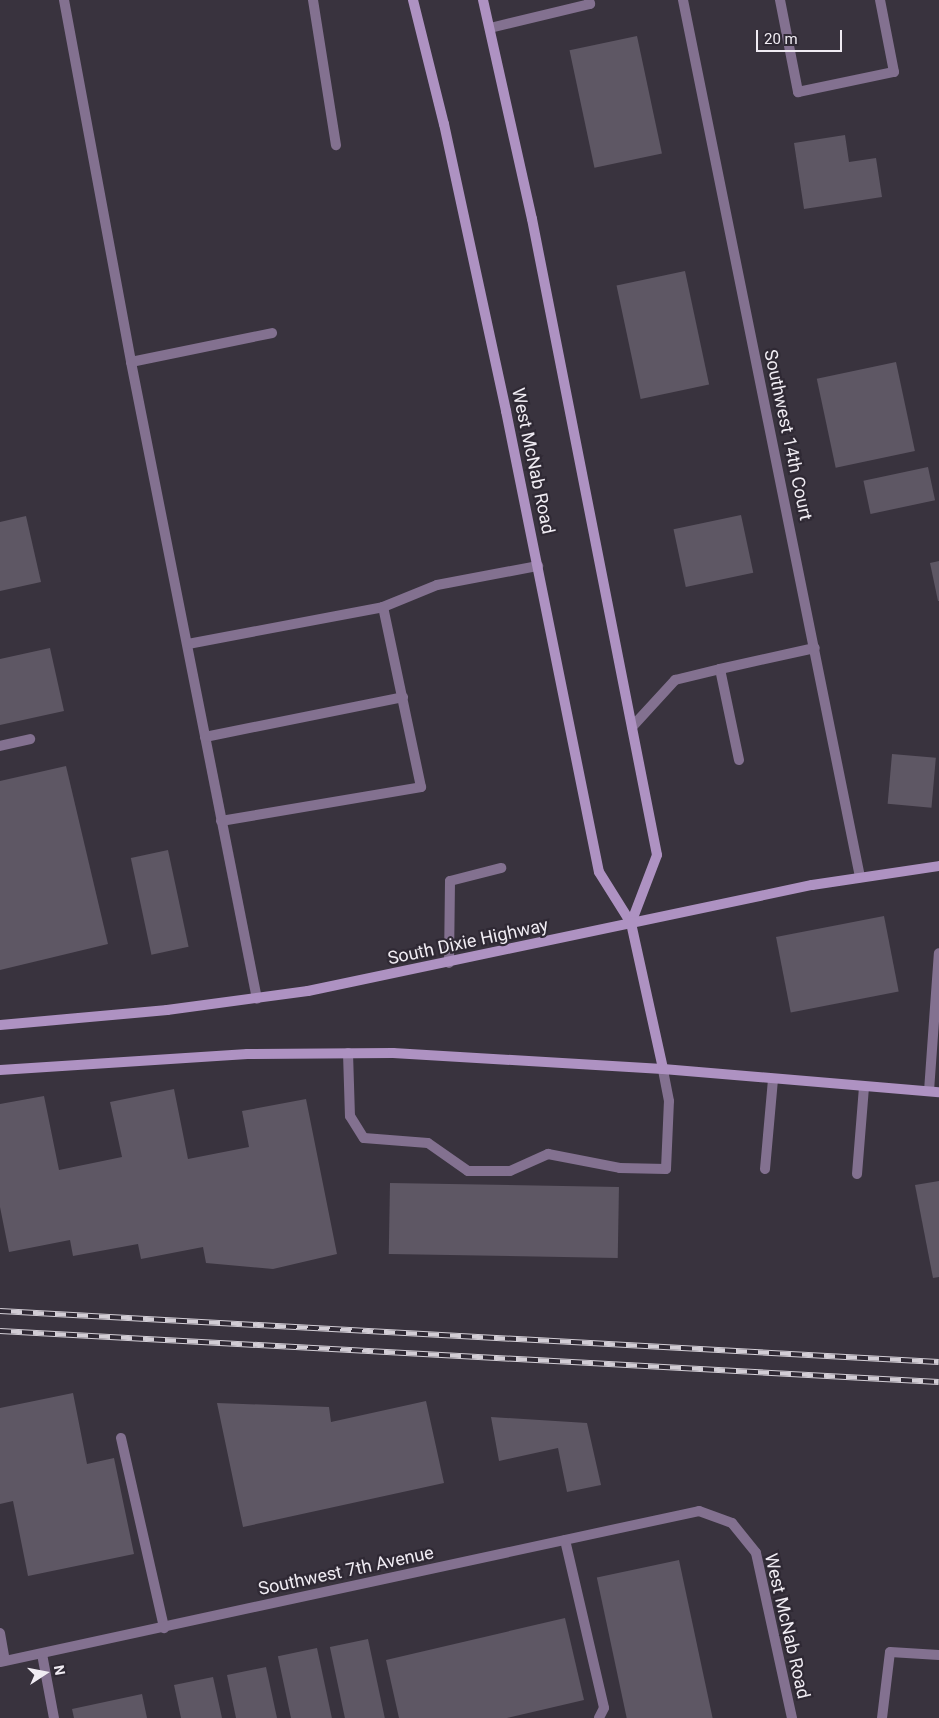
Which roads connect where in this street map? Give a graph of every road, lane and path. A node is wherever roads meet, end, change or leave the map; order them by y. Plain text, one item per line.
1 (64, 0) edge
2 (313, 0) edge
3 (413, 0) edge
4 (483, 0) edge
5 (589, 0) edge
6 (683, 0) edge
7 (780, 0) edge
8 (880, 0) edge
9 (490, 28) junction
10 (336, 144) dead end
11 (272, 333) dead end
12 (131, 362) junction
13 (538, 566) junction
14 (383, 607) junction
15 (188, 644) junction
16 (815, 648) junction
17 (720, 669) junction
18 (403, 697) junction
19 (632, 727) junction
20 (205, 737) junction
21 (30, 739) dead end
22 (0, 746) edge
23 (739, 760) dead end
24 (222, 821) junction
25 (939, 866) edge
26 (501, 868) dead end
27 (860, 877) junction
28 (632, 923) junction
29 (939, 953) edge
30 (449, 963) junction
31 (257, 1000) junction
32 (0, 1024) edge
33 (348, 1053) junction
34 (663, 1069) junction
35 (0, 1070) edge
36 (773, 1079) junction
37 (864, 1086) junction
38 (934, 1091) edge
39 (765, 1169) dead end
40 (857, 1174) dead end
41 (121, 1438) dead end
42 (699, 1511) joint
43 (565, 1540) junction
44 (164, 1628) junction
45 (0, 1633) edge
46 (42, 1654) junction
47 (939, 1655) edge
48 (3, 1661) edge
49 (54, 1718) edge
50 (600, 1718) edge
51 (792, 1718) edge
52 (882, 1718) edge

1 - 12 street
2 - 10 street
3 - 13 main road, West McNab Road
4 - 9 main road
5 - 9 street
6 - 16 street, Southwest 14th Court
7 - 8 street
9 - 19 main road
11 - 12 street
12 - 15 street
13 - 14 street
13 - 28 main road, West McNab Road
14 - 15 street
14 - 18 street
15 - 20 street
16 - 17 street
16 - 27 street, Southwest 14th Court
17 - 19 street
17 - 23 street
18 - 20 street
18 - 24 street
19 - 28 main road
20 - 24 street
21 - 22 street
24 - 31 street
25 - 27 main road, South Dixie Highway
26 - 30 street
27 - 28 main road, South Dixie Highway
28 - 30 main road, South Dixie Highway
28 - 34 main road, West McNab Road
29 - 38 street
30 - 31 main road, South Dixie Highway
31 - 32 main road, South Dixie Highway
33 - 34 main road
33 - 34 street
33 - 35 main road
34 - 36 main road
36 - 37 main road
36 - 39 street
37 - 38 main road
37 - 40 street
41 - 44 street
42 - 43 street, Southwest 7th Avenue
42 - 51 street, West McNab Road
43 - 44 street, Southwest 7th Avenue
43 - 50 street
44 - 46 street, Southwest 7th Avenue
45 - 48 street
46 - 48 street, Southwest 7th Avenue
46 - 49 street
47 - 52 street

